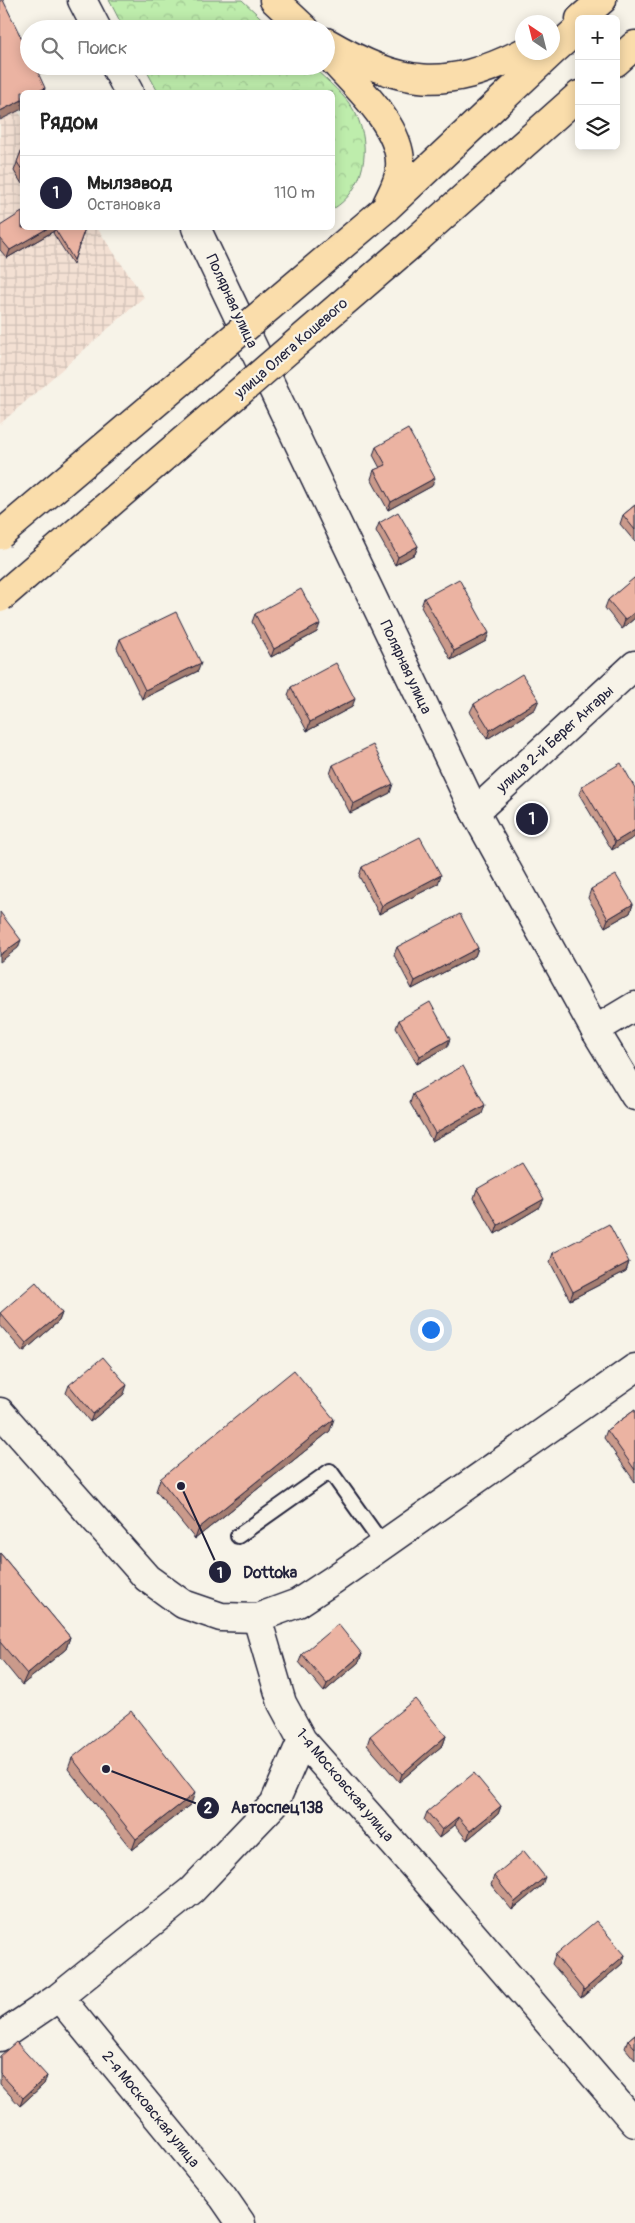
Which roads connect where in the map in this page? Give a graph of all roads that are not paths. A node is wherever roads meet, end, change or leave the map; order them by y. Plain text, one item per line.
1 (82, 0) edge
2 (274, 0) edge
3 (602, 0) edge
4 (608, 0) edge
5 (585, 15) edge
6 (592, 15) edge
7 (92, 20) edge
8 (295, 20) edge
9 (575, 22) edge
10 (560, 31) edge
11 (575, 32) edge
12 (560, 45) edge
13 (635, 45) edge
14 (335, 47) edge
15 (515, 56) edge
16 (543, 60) edge
17 (618, 60) edge
18 (335, 63) edge
19 (120, 75) edge
20 (128, 90) edge
21 (575, 99) edge
22 (384, 210) junction
23 (197, 230) edge
24 (0, 535) edge
25 (0, 598) edge
26 (635, 665) edge
27 (475, 812) junction
28 (635, 1006) edge
29 (595, 1030) junction
30 (635, 1096) edge
31 (635, 1368) edge
32 (0, 1412) edge
33 (238, 1536) dead end
34 (383, 1545) junction
35 (257, 1618) junction
36 (302, 1740) junction
37 (58, 1997) junction
38 (0, 2038) edge
39 (635, 2124) edge
40 (241, 2223) edge

1 - 7 main road
2 - 8 main road
3 - 5 main road
4 - 6 main road
9 - 10 main road
11 - 12 main road
13 - 17 main road
14 - 15 main road
16 - 22 main road
18 - 22 main road
19 - 20 main road
21 - 25 main road, улица Олега Кошевого, bridge
22 - 24 main road, bridge
23 - 27 main road, Полярная улица
26 - 27 main road, улица 2-й Берег Ангары
27 - 29 main road, Полярная улица
28 - 29 main road
29 - 30 main road, Полярная улица
31 - 34 main road
32 - 35 main road
33 - 34 lane
34 - 35 main road
35 - 36 main road, 1-я Московская улица
36 - 37 main road
36 - 39 main road, 1-я Московская улица
37 - 38 main road
37 - 40 main road, 2-я Московская улица

